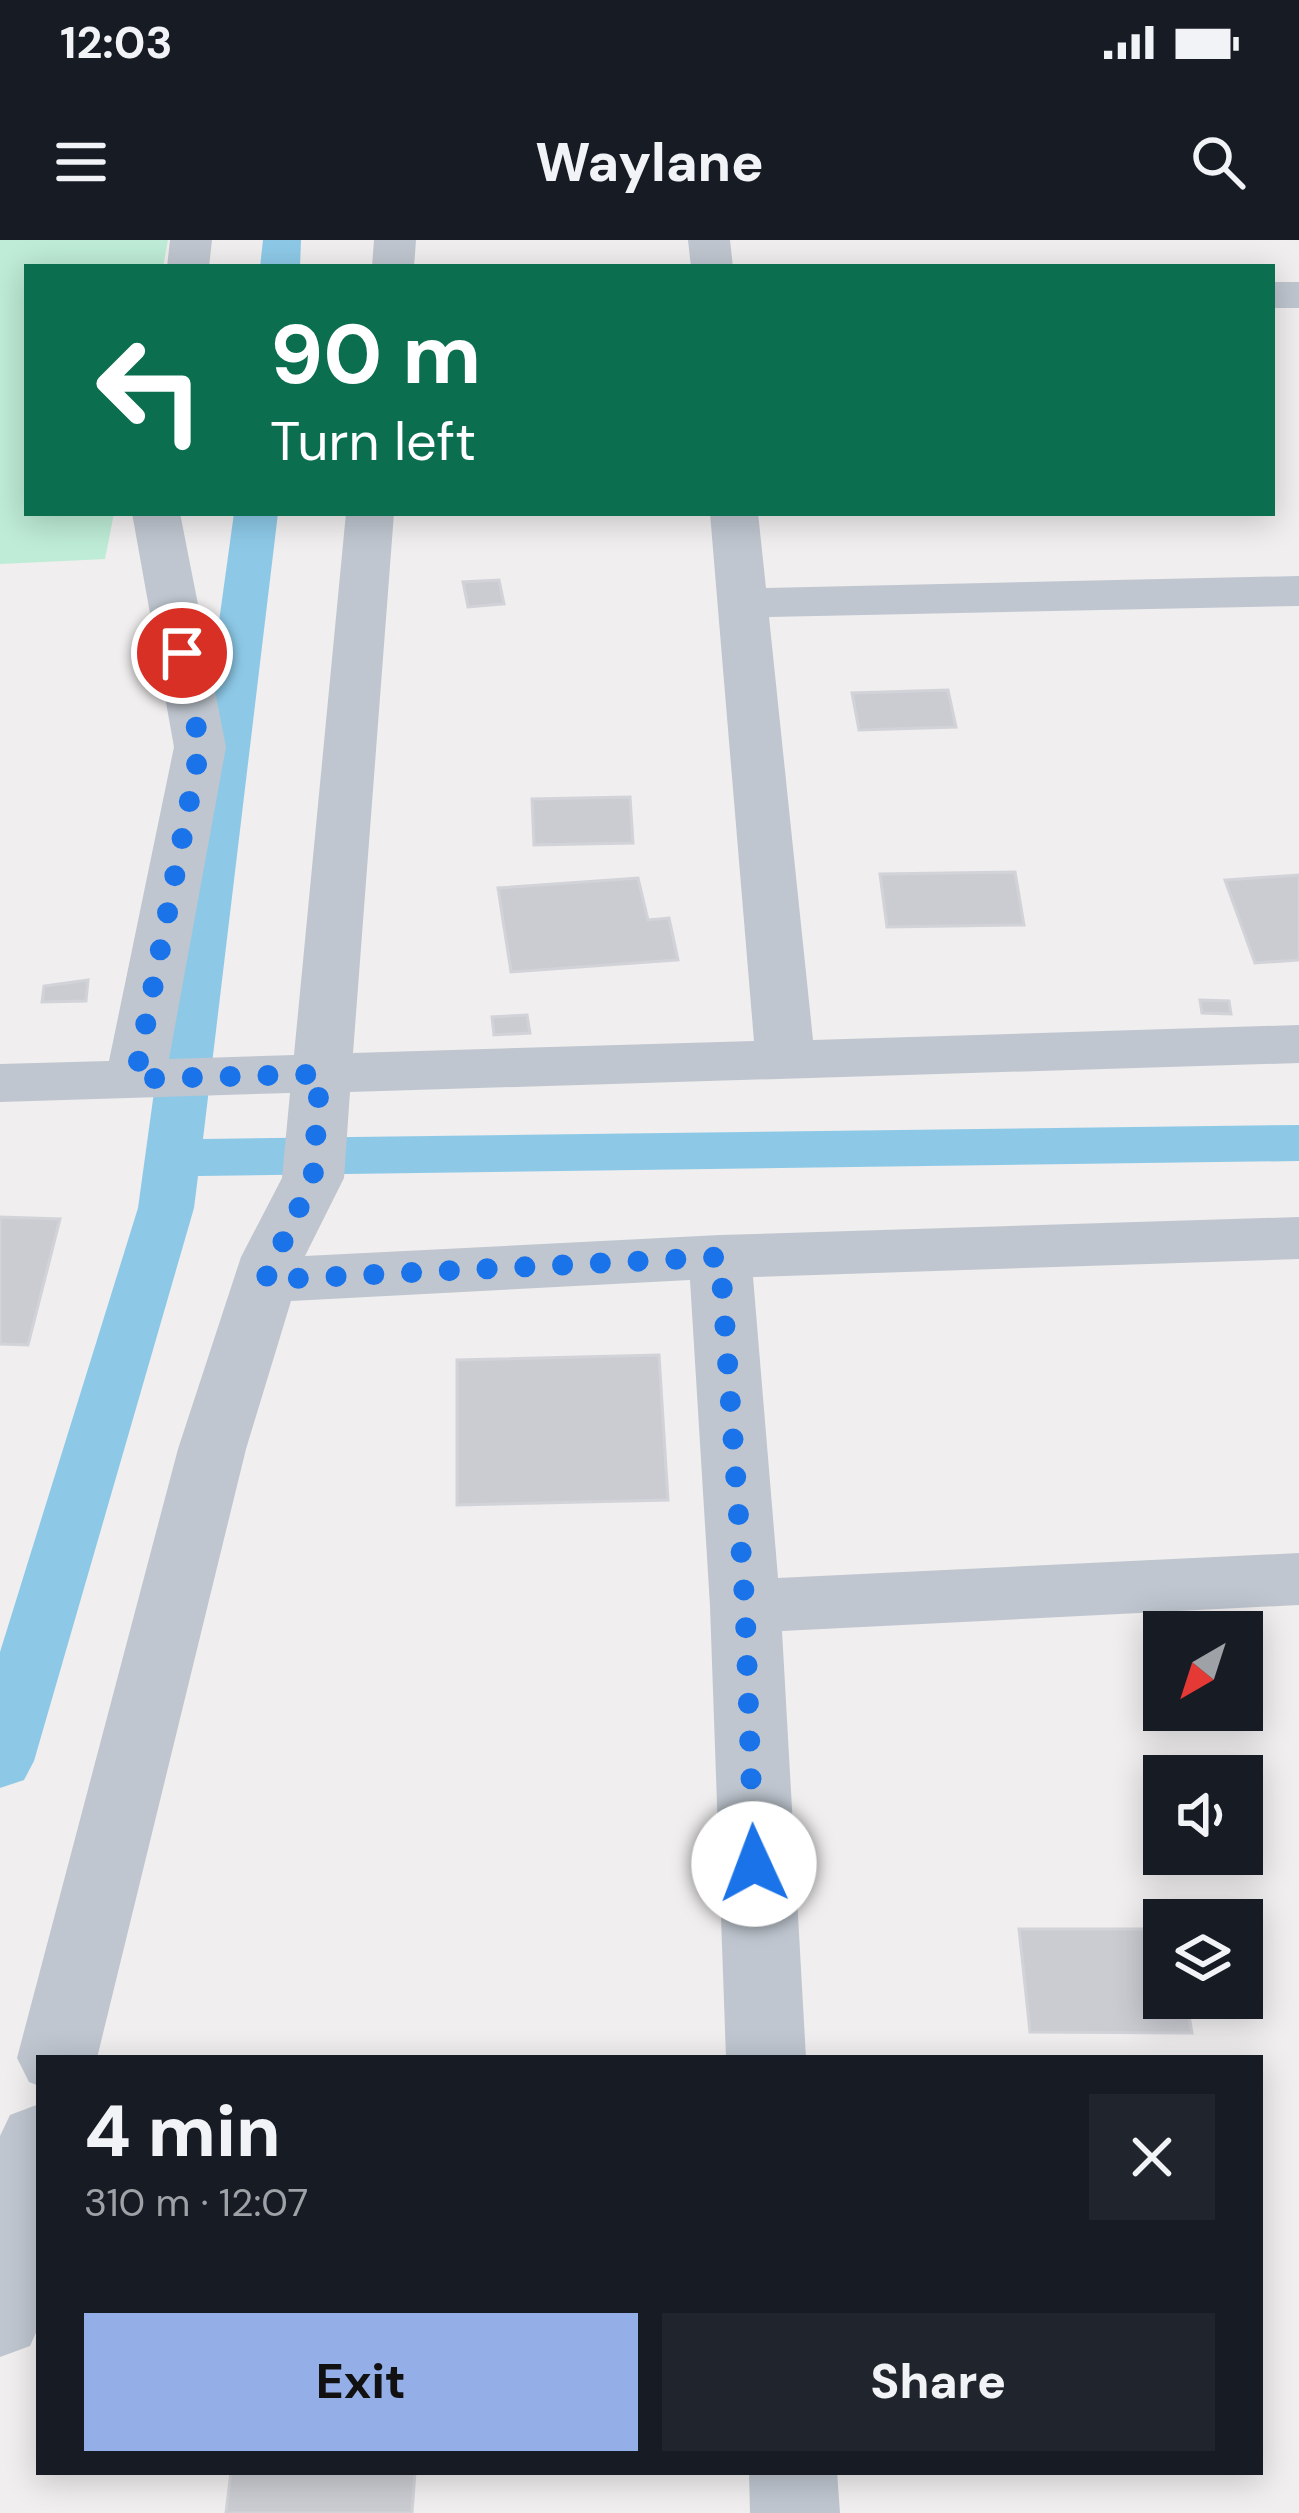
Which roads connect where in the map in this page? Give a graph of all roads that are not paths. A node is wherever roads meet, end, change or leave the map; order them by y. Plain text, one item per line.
1 (157, 516) edge
2 (370, 516) edge
3 (734, 516) edge
4 (1299, 591) edge
5 (742, 603) junction
6 (1299, 1043) edge
7 (785, 1060) junction
8 (320, 1074) junction
9 (135, 1079) junction
10 (0, 1083) edge
11 (1299, 1238) edge
12 (720, 1257) junction
13 (265, 1280) junction
14 (1299, 1579) edge
15 (745, 1606) junction
16 (58, 2055) edge
17 (766, 2055) edge
18 (36, 2154) edge
19 (0, 2318) edge
20 (793, 2475) edge
21 (795, 2513) edge

1 - 9 street
2 - 8 street
3 - 5 street
4 - 5 street
5 - 7 street
6 - 7 street
7 - 8 street
8 - 9 street
8 - 13 street
9 - 10 street
11 - 12 street
12 - 13 street
12 - 15 street
13 - 16 street
14 - 15 street
15 - 17 street
18 - 19 street
20 - 21 street

